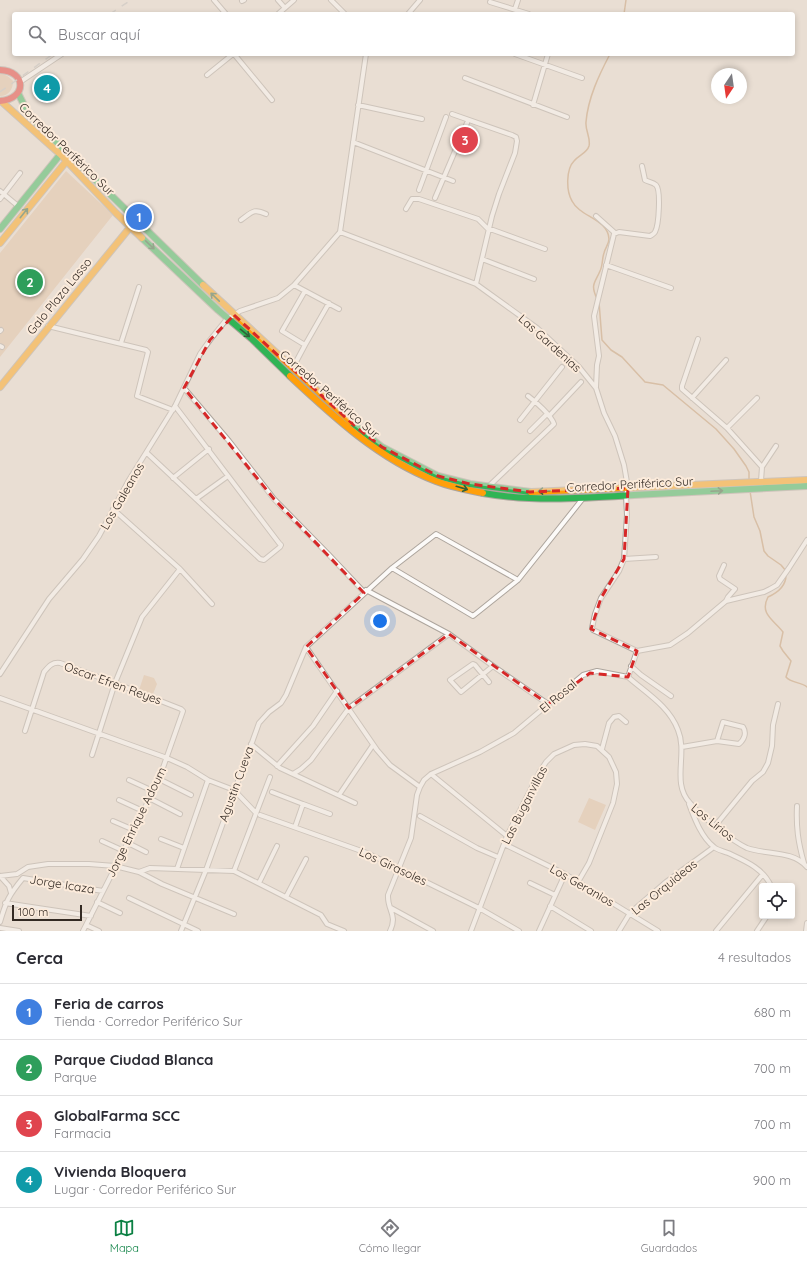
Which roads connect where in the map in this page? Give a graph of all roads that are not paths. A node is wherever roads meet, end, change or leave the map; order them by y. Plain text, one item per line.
1 (214, 0) edge
2 (278, 0) edge
3 (294, 0) edge
4 (331, 0) edge
5 (420, 0) edge
6 (518, 0) edge
7 (490, 2) dead end
8 (285, 8) junction
9 (515, 9) junction
10 (224, 12) edge
11 (280, 12) edge
12 (343, 12) edge
13 (410, 12) edge
14 (523, 12) edge
15 (59, 56) edge
16 (231, 56) edge
17 (235, 56) edge
18 (366, 56) edge
19 (520, 56) edge
20 (547, 56) edge
21 (545, 65) junction
22 (0, 70) edge
23 (207, 75) dead end
24 (465, 78) dead end
25 (582, 78) dead end
26 (20, 82) junction
27 (18, 93) junction
28 (272, 100) dead end
29 (1, 101) edge
30 (358, 105) junction
31 (533, 105) junction
32 (452, 114) dead end
33 (446, 117) dead end
34 (567, 117) dead end
35 (422, 119) dead end
36 (467, 123) dead end
37 (353, 142) junction
38 (62, 152) junction
39 (71, 156) junction
40 (66, 161) junction
41 (642, 166) dead end
42 (426, 170) junction
43 (20, 173) dead end
44 (444, 177) junction
45 (453, 181) dead end
46 (32, 189) junction
47 (419, 190) dead end
48 (2, 193) edge
49 (39, 195) junction
50 (435, 198) dead end
51 (0, 199) edge
52 (18, 206) junction
53 (406, 209) dead end
54 (266, 214) dead end
55 (596, 216) dead end
56 (136, 220) junction
57 (241, 220) dead end
58 (130, 226) junction
59 (0, 229) edge
60 (489, 230) junction
61 (340, 232) junction
62 (615, 233) junction
63 (0, 243) edge
64 (545, 249) dead end
65 (482, 259) junction
66 (606, 265) junction
67 (534, 279) dead end
68 (476, 284) junction
69 (294, 285) junction
70 (139, 287) dead end
71 (671, 288) dead end
72 (305, 291) junction
73 (329, 303) junction
74 (339, 309) dead end
75 (234, 315) junction
76 (228, 319) junction
77 (48, 326) junction
78 (698, 339) dead end
79 (121, 343) junction
80 (305, 345) junction
81 (297, 360) dead end
82 (726, 360) dead end
83 (562, 367) dead end
84 (581, 382) dead end
85 (0, 387) edge
86 (184, 388) junction
87 (596, 388) junction
88 (528, 396) dead end
89 (692, 398) junction
90 (757, 398) dead end
91 (535, 402) junction
92 (174, 408) junction
93 (548, 415) junction
94 (520, 420) dead end
95 (727, 428) junction
96 (530, 431) dead end
97 (776, 446) dead end
98 (209, 449) junction
99 (146, 454) junction
100 (762, 467) junction
101 (228, 476) junction
102 (173, 478) junction
103 (807, 480) edge
104 (761, 481) junction
105 (807, 486) edge
106 (488, 487) junction
107 (628, 488) junction
108 (626, 495) junction
109 (584, 497) junction
110 (196, 499) junction
111 (113, 509) junction
112 (807, 540) edge
113 (656, 557) dead end
114 (624, 559) junction
115 (724, 565) dead end
116 (392, 568) junction
117 (180, 569) junction
118 (518, 580) junction
119 (365, 591) junction
120 (726, 601) junction
121 (212, 604) dead end
122 (449, 634) junction
123 (306, 647) junction
124 (638, 651) junction
125 (493, 666) junction
126 (632, 666) junction
127 (0, 674) edge
128 (483, 675) junction
129 (628, 677) junction
130 (489, 682) dead end
131 (115, 683) junction
132 (337, 691) junction
133 (671, 696) dead end
134 (0, 698) edge
135 (548, 704) junction
136 (778, 704) dead end
137 (31, 708) junction
138 (349, 708) junction
139 (184, 711) joint
140 (626, 722) dead end
141 (24, 731) dead end
142 (99, 734) junction
143 (718, 741) junction
144 (251, 744) junction
145 (373, 745) junction
146 (682, 747) junction
147 (602, 749) junction
148 (92, 755) dead end
149 (167, 758) junction
150 (277, 766) junction
151 (293, 774) junction
152 (431, 774) junction
153 (270, 777) dead end
154 (159, 779) junction
155 (129, 780) dead end
156 (208, 780) junction
157 (420, 787) junction
158 (234, 790) junction
159 (153, 791) junction
160 (272, 792) dead end
161 (191, 795) dead end
162 (339, 795) junction
163 (149, 798) junction
164 (119, 800) dead end
165 (355, 802) dead end
166 (689, 803) junction
167 (303, 804) junction
168 (797, 806) dead end
169 (143, 811) junction
170 (180, 814) dead end
171 (258, 814) junction
172 (330, 814) dead end
173 (420, 816) dead end
174 (113, 821) dead end
175 (716, 826) junction
176 (295, 827) junction
177 (134, 830) junction
178 (507, 836) junction
179 (161, 839) dead end
180 (102, 841) dead end
181 (128, 843) junction
182 (504, 844) junction
183 (277, 846) dead end
184 (714, 847) junction
185 (184, 848) junction
186 (124, 851) junction
187 (146, 852) dead end
188 (498, 857) junction
189 (306, 859) dead end
190 (804, 863) junction
191 (115, 866) junction
192 (807, 867) edge
193 (399, 868) junction
194 (177, 869) junction
195 (206, 870) junction
196 (234, 871) junction
197 (139, 872) junction
198 (17, 874) junction
199 (565, 874) junction
200 (763, 874) junction
201 (0, 876) edge
202 (23, 878) junction
203 (578, 882) junction
204 (259, 883) junction
205 (530, 883) dead end
206 (770, 883) edge
207 (103, 891) junction
208 (11, 893) junction
209 (555, 895) junction
210 (286, 897) junction
211 (129, 898) dead end
212 (194, 898) junction
213 (97, 902) junction
214 (5, 903) junction
215 (550, 906) junction
216 (391, 908) junction
217 (478, 908) junction
218 (120, 913) dead end
219 (630, 913) junction
220 (234, 914) dead end
221 (91, 916) junction
222 (765, 919) edge
223 (0, 922) edge
224 (807, 923) edge
225 (184, 924) junction
226 (86, 925) junction
227 (0, 928) edge
228 (19, 931) edge
229 (83, 931) edge
230 (98, 931) edge
231 (181, 931) edge
232 (198, 931) edge
233 (344, 931) edge
234 (390, 931) edge
235 (433, 931) edge
236 (470, 931) edge
237 (519, 931) edge
238 (539, 931) edge
239 (591, 931) edge
240 (619, 931) edge
241 (658, 931) edge
242 (716, 931) edge
243 (757, 931) edge
244 (806, 931) edge

1 - 10 street
2 - 8 street
3 - 8 street
4 - 12 street
5 - 13 street
6 - 9 street
7 - 9 street
8 - 11 street
9 - 14 street
15 - 26 street
16 - 23 street
17 - 28 street
18 - 30 street
19 - 21 street
20 - 21 street
21 - 25 street
21 - 31 street
22 - 26 main road
24 - 31 street
26 - 27 main road
27 - 29 main road
27 - 38 main road, Corredor Periférico Sur
29 - 38 main road, Corredor Periférico Sur
30 - 35 street
30 - 37 street
31 - 34 street
32 - 60 street
33 - 42 street
36 - 44 street
37 - 42 street
37 - 61 street
38 - 39 main road, Corredor Periférico Sur
38 - 40 main road, Corredor Periférico Sur
38 - 46 main road
39 - 40 main road
39 - 56 main road, Corredor Periférico Sur
40 - 49 main road
40 - 58 main road, Corredor Periférico Sur
41 - 62 street
42 - 44 street
42 - 47 street
43 - 48 street
44 - 45 street
44 - 50 street
46 - 49 main road
46 - 52 main road
48 - 51 street
48 - 52 street
63 -> 49 main road
52 - 59 main road
53 - 60 street
54 - 57 street
55 - 62 street
56 - 58 main road, Galo Plaza Lasso
75 -> 56 main road, Corredor Periférico Sur
58 -> 76 main road, Corredor Periférico Sur
58 - 77 main road, Galo Plaza Lasso
60 - 64 street
60 - 65 street
61 - 68 street, Las Gardenias
61 - 69 street, Los Galeanos
62 - 66 street
65 - 67 street
65 - 68 street
66 - 71 street
66 - 87 street
68 - 87 street, Las Gardenias
69 - 72 street
69 - 75 street, Los Galeanos
70 - 79 street
72 - 73 street
72 - 80 street
73 - 74 street
73 - 80 street
75 - 76 street, Los Galeanos
75 - 106 main road, Corredor Periférico Sur
76 - 86 street, Los Galeanos
76 -> 109 main road, Corredor Periférico Sur
77 - 79 street
77 - 85 main road, Galo Plaza Lasso
78 - 89 street
79 - 92 street
80 - 81 street
82 - 89 street
83 - 91 street
84 - 93 street
86 - 92 street, Los Galeanos
86 - 119 street
87 - 107 street, Las Gardenias
88 - 91 street
89 - 95 street
90 - 95 street
91 - 93 street
91 - 94 street
92 - 98 street
92 - 99 street, Los Galeanos
93 - 96 street
93 - 106 street
95 - 100 street
97 - 100 street
98 - 101 street
98 - 102 street
99 - 102 street
99 - 111 street, Los Galeanos
100 - 104 street
101 - 110 street
101 - 110 street
102 - 110 street
103 - 104 main road, Corredor Periférico Sur
104 - 107 main road, Corredor Periférico Sur
108 -> 105 main road, Corredor Periférico Sur
107 -> 106 main road, Corredor Periférico Sur
107 - 108 street, Las Gardenias
108 - 109 main road, Corredor Periférico Sur
108 - 114 street, Las Gardenias
109 - 118 street
111 - 117 street
111 - 127 street, Los Galeanos
112 - 120 street
113 - 114 street
114 - 124 street
115 - 120 street
116 - 118 street
116 - 118 street
116 - 119 street
117 - 121 street
117 - 131 street
119 - 122 street
119 - 123 street
120 - 124 street
122 - 125 street
122 - 138 street
123 - 132 street
123 - 144 street, Agustin Cueva
124 - 126 street
125 - 128 street
125 - 135 street
126 - 129 street
126 - 133 street
128 - 128 street
128 - 130 street
129 - 135 street, El Rosal
129 - 146 street, Los Lirios
131 - 137 street, Oscar Efren Reyes
131 - 139 street, Oscar Efren Reyes
131 - 142 street
132 - 138 street
132 - 150 street
134 - 137 street
135 - 152 street, El Rosal
136 - 175 street
137 - 141 street
137 - 142 street
138 - 145 street
138 - 151 street
139 - 149 street, Jorge Enrique Adoum
140 - 147 street
142 - 148 street
142 - 149 street
143 - 143 street
143 - 146 street
144 - 150 street
144 - 158 street, Agustin Cueva
145 - 157 street
145 - 162 street
146 - 166 street, Los Lirios
147 - 178 street, Las Buganvillas
147 - 203 street
149 - 154 street, Jorge Enrique Adoum
149 - 156 street
150 - 151 street
151 - 162 street
152 - 157 street, El Rosal
152 - 178 street
153 - 171 street
154 - 159 street, Jorge Enrique Adoum
154 - 161 street
155 - 159 street
156 - 158 street
156 - 185 street
157 - 193 street, El Rosal
158 - 171 street
158 - 195 street, Agustin Cueva
159 - 163 street, Jorge Enrique Adoum
160 - 167 street
162 - 165 street
163 - 169 street, Jorge Enrique Adoum
163 - 170 street
164 - 169 street
166 - 175 street, Los Lirios
166 - 184 street
167 - 172 street
167 - 176 street
168 - 190 street
169 - 177 street, Jorge Enrique Adoum
171 - 176 street, Los Girasoles
171 - 196 street
173 - 188 street
174 - 177 street
175 - 190 street, Los Lirios
176 - 193 street, Los Girasoles
177 - 181 street, Jorge Enrique Adoum
178 - 182 street, Las Buganvillas
179 - 185 street
180 - 186 street
181 - 186 street, Jorge Enrique Adoum
181 - 187 street
182 - 188 street, Las Buganvillas
182 - 199 street, Los Geranios
183 - 204 street
184 - 200 street
184 - 219 street, Las Orquideas
185 - 194 street
186 - 191 street, Jorge Enrique Adoum
188 - 217 street, Las Buganvillas
189 - 210 street
190 - 192 street
191 - 197 street
191 - 198 street
191 - 207 street, Jorge Enrique Adoum
193 - 216 street, El Rosal
193 - 217 street, Los Girasoles
194 - 195 street
194 - 197 street
195 - 196 street
195 - 212 street, Agustin Cueva
196 - 204 street
197 - 212 street
198 - 201 street
198 - 202 street
199 - 203 street, Los Geranios
199 - 209 street
200 - 206 street
200 - 242 street
201 - 208 street
202 - 207 street, Jorge Icaza
202 - 208 street, Jorge Icaza
203 - 219 street, Los Geranios
204 - 210 street
205 - 209 street
207 - 213 street, Jorge Enrique Adoum
208 - 214 street, Jorge Icaza
209 - 215 street
210 - 233 street
211 - 225 street
212 - 220 street
212 - 225 street, Agustin Cueva
213 - 218 street
213 - 221 street, Jorge Enrique Adoum
214 - 221 street
214 - 223 street, Jorge Icaza
215 - 238 street
215 - 239 street
216 - 234 street, El Rosal
216 - 235 street
217 - 236 street, Las Buganvillas
217 - 237 street, Los Girasoles
219 - 240 street, Las Orquideas
219 - 241 street, Los Geranios
221 - 226 street, Jorge Enrique Adoum
222 - 243 street
224 - 244 street
225 - 231 street, Agustin Cueva
225 - 232 street
226 - 229 street, Jorge Enrique Adoum
226 - 230 street
227 - 228 street

